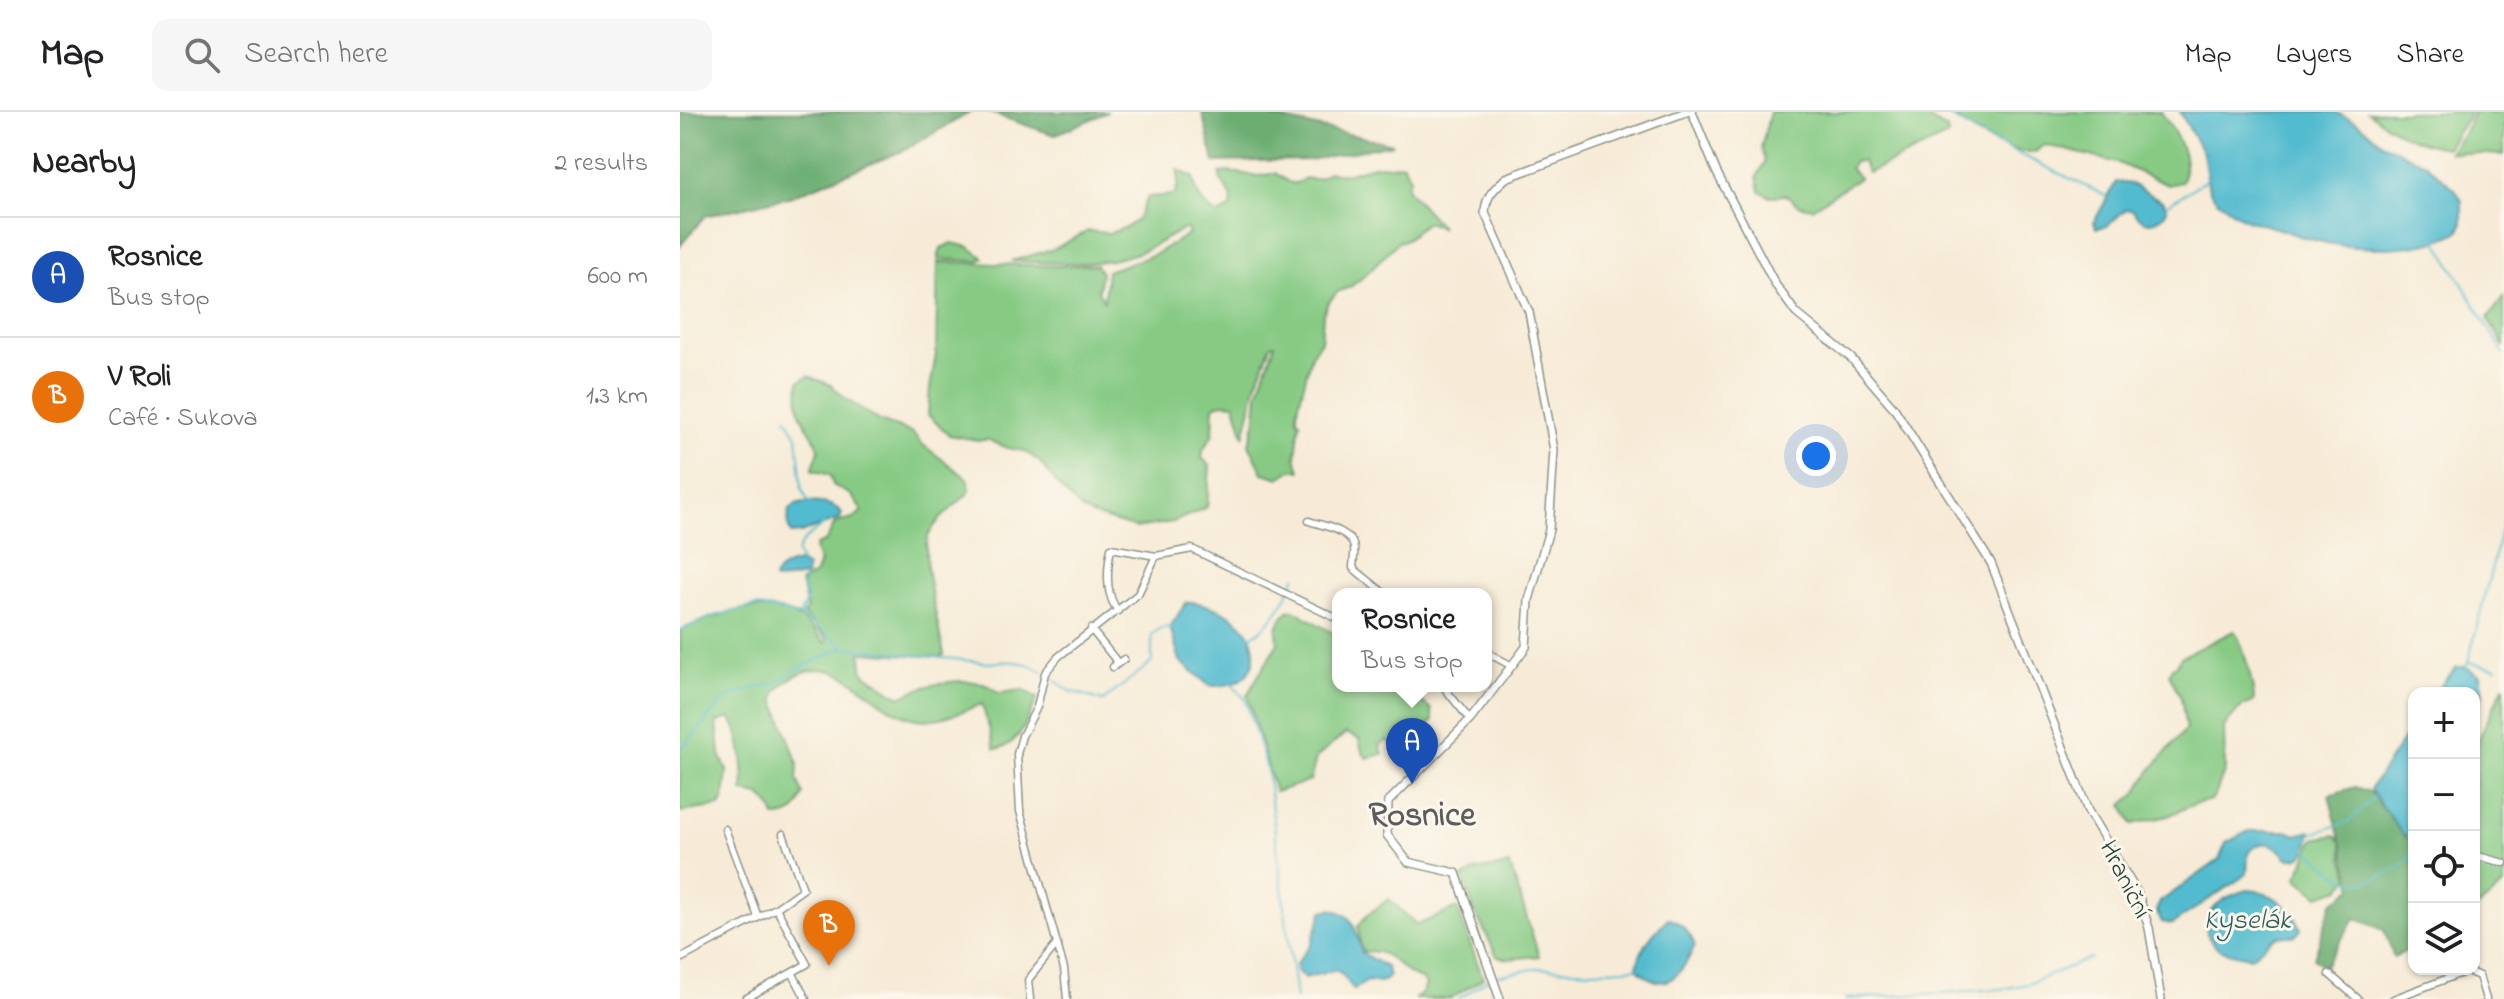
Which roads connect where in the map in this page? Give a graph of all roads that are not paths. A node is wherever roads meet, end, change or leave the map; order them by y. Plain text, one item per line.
1 (1686, 112) edge
2 (1692, 112) edge
3 (1309, 521) dead end
4 (1156, 556) junction
5 (1378, 588) edge
6 (1118, 611) junction
7 (1332, 616) edge
8 (1091, 629) junction
9 (1492, 655) edge
10 (1118, 663) dead end
11 (1512, 666) junction
12 (1448, 692) edge
13 (1492, 692) edge
14 (1492, 692) edge
15 (1470, 720) junction
16 (725, 829) dead end
17 (783, 834) dead end
18 (2480, 857) edge
19 (2504, 863) edge
20 (776, 908) junction
21 (758, 917) junction
22 (1056, 945) junction
23 (680, 959) edge
24 (793, 974) junction
25 (2329, 974) dead end
26 (745, 999) edge
27 (806, 999) edge
28 (1030, 999) edge
29 (1067, 999) edge
30 (1500, 999) edge
31 (2161, 999) edge
32 (2358, 999) edge
33 (2393, 999) edge
34 (2486, 999) edge

1 - 11 street
2 - 31 street, Hraniční
3 - 5 street
4 - 6 street
4 - 6 street
4 - 7 street
6 - 8 street
8 - 10 street
8 - 22 street
9 - 11 street
11 - 14 street
12 - 15 street
13 - 15 street
15 - 30 street
16 - 21 street
17 - 20 street
18 - 19 street
20 - 21 street
20 - 24 street
21 - 23 street
22 - 28 street
22 - 29 street
24 - 26 street
24 - 27 street
25 - 32 street
33 - 34 street

